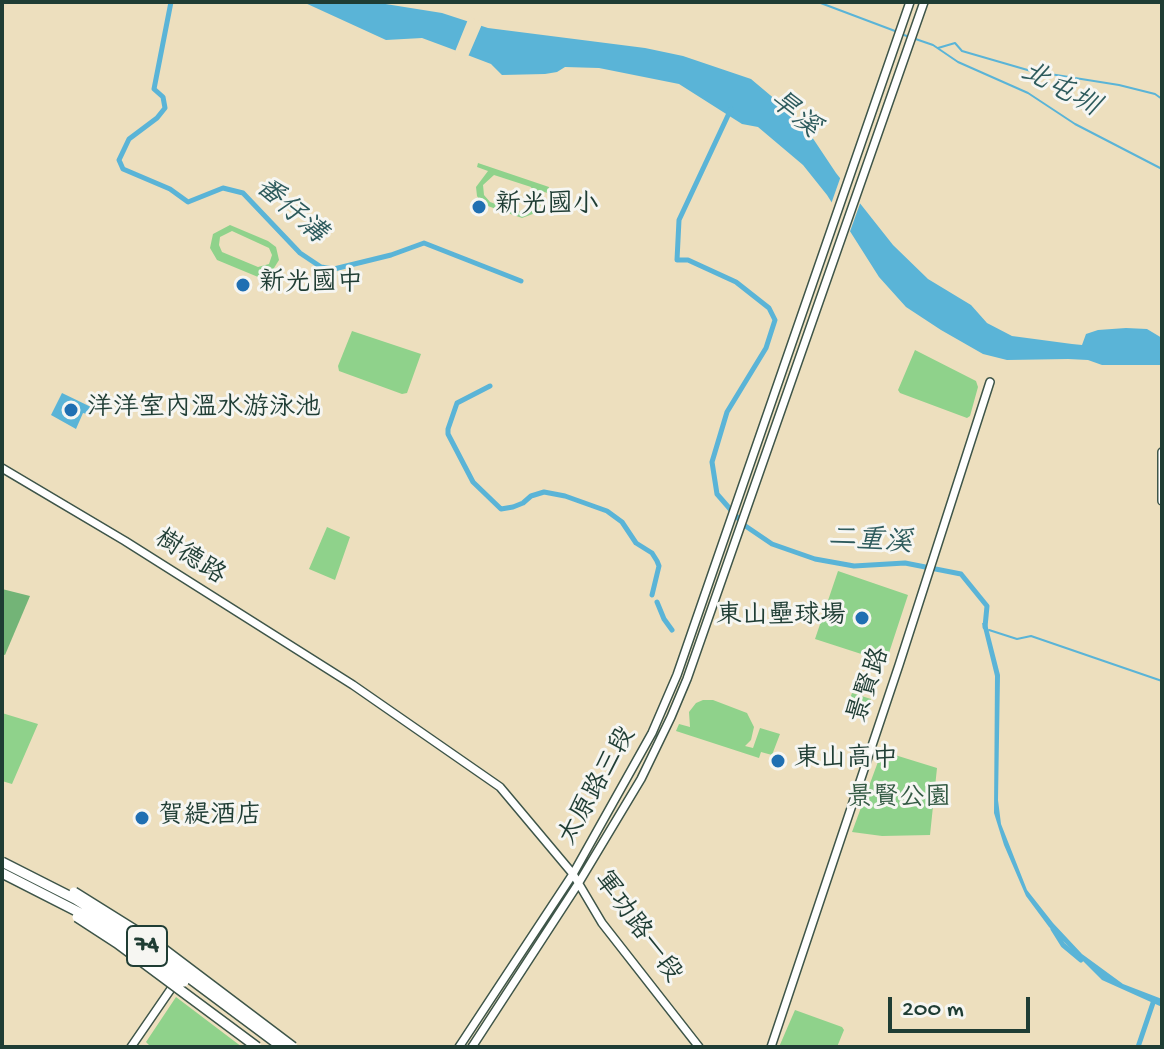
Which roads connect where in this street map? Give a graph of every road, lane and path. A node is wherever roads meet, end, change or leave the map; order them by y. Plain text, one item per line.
1 (910, 2) edge
2 (924, 2) edge
3 (990, 382) dead end
4 (1162, 452) edge
5 (2, 468) edge
6 (1162, 501) edge
7 (353, 685) joint
8 (2, 862) edge
9 (2, 873) edge
10 (573, 874) junction
11 (25, 880) junction
12 (578, 884) junction
13 (186, 962) dead end
14 (131, 1047) edge
15 (257, 1047) edge
16 (271, 1047) edge
17 (282, 1047) edge
18 (293, 1047) edge
19 (459, 1047) edge
20 (472, 1047) edge
21 (699, 1047) edge
22 (771, 1047) edge

1 - 10 main road, 太原路三段
2 - 12 main road, 太原路三段
3 - 22 main road, 景賢路
4 - 6 main road
5 - 7 main road, 樹德路
7 - 10 main road, 軍功路一段
8 - 11 highway, 74, bridge
9 - 11 highway, 74, bridge
10 - 12 main road, 軍功路一段
10 - 19 main road, 太原路三段
11 - 15 highway, bridge
11 - 16 highway, 74, bridge
11 - 17 highway, 74, bridge
11 - 18 highway, bridge
12 - 20 main road, 太原路三段
12 - 21 main road, 軍功路一段
13 - 14 main road

